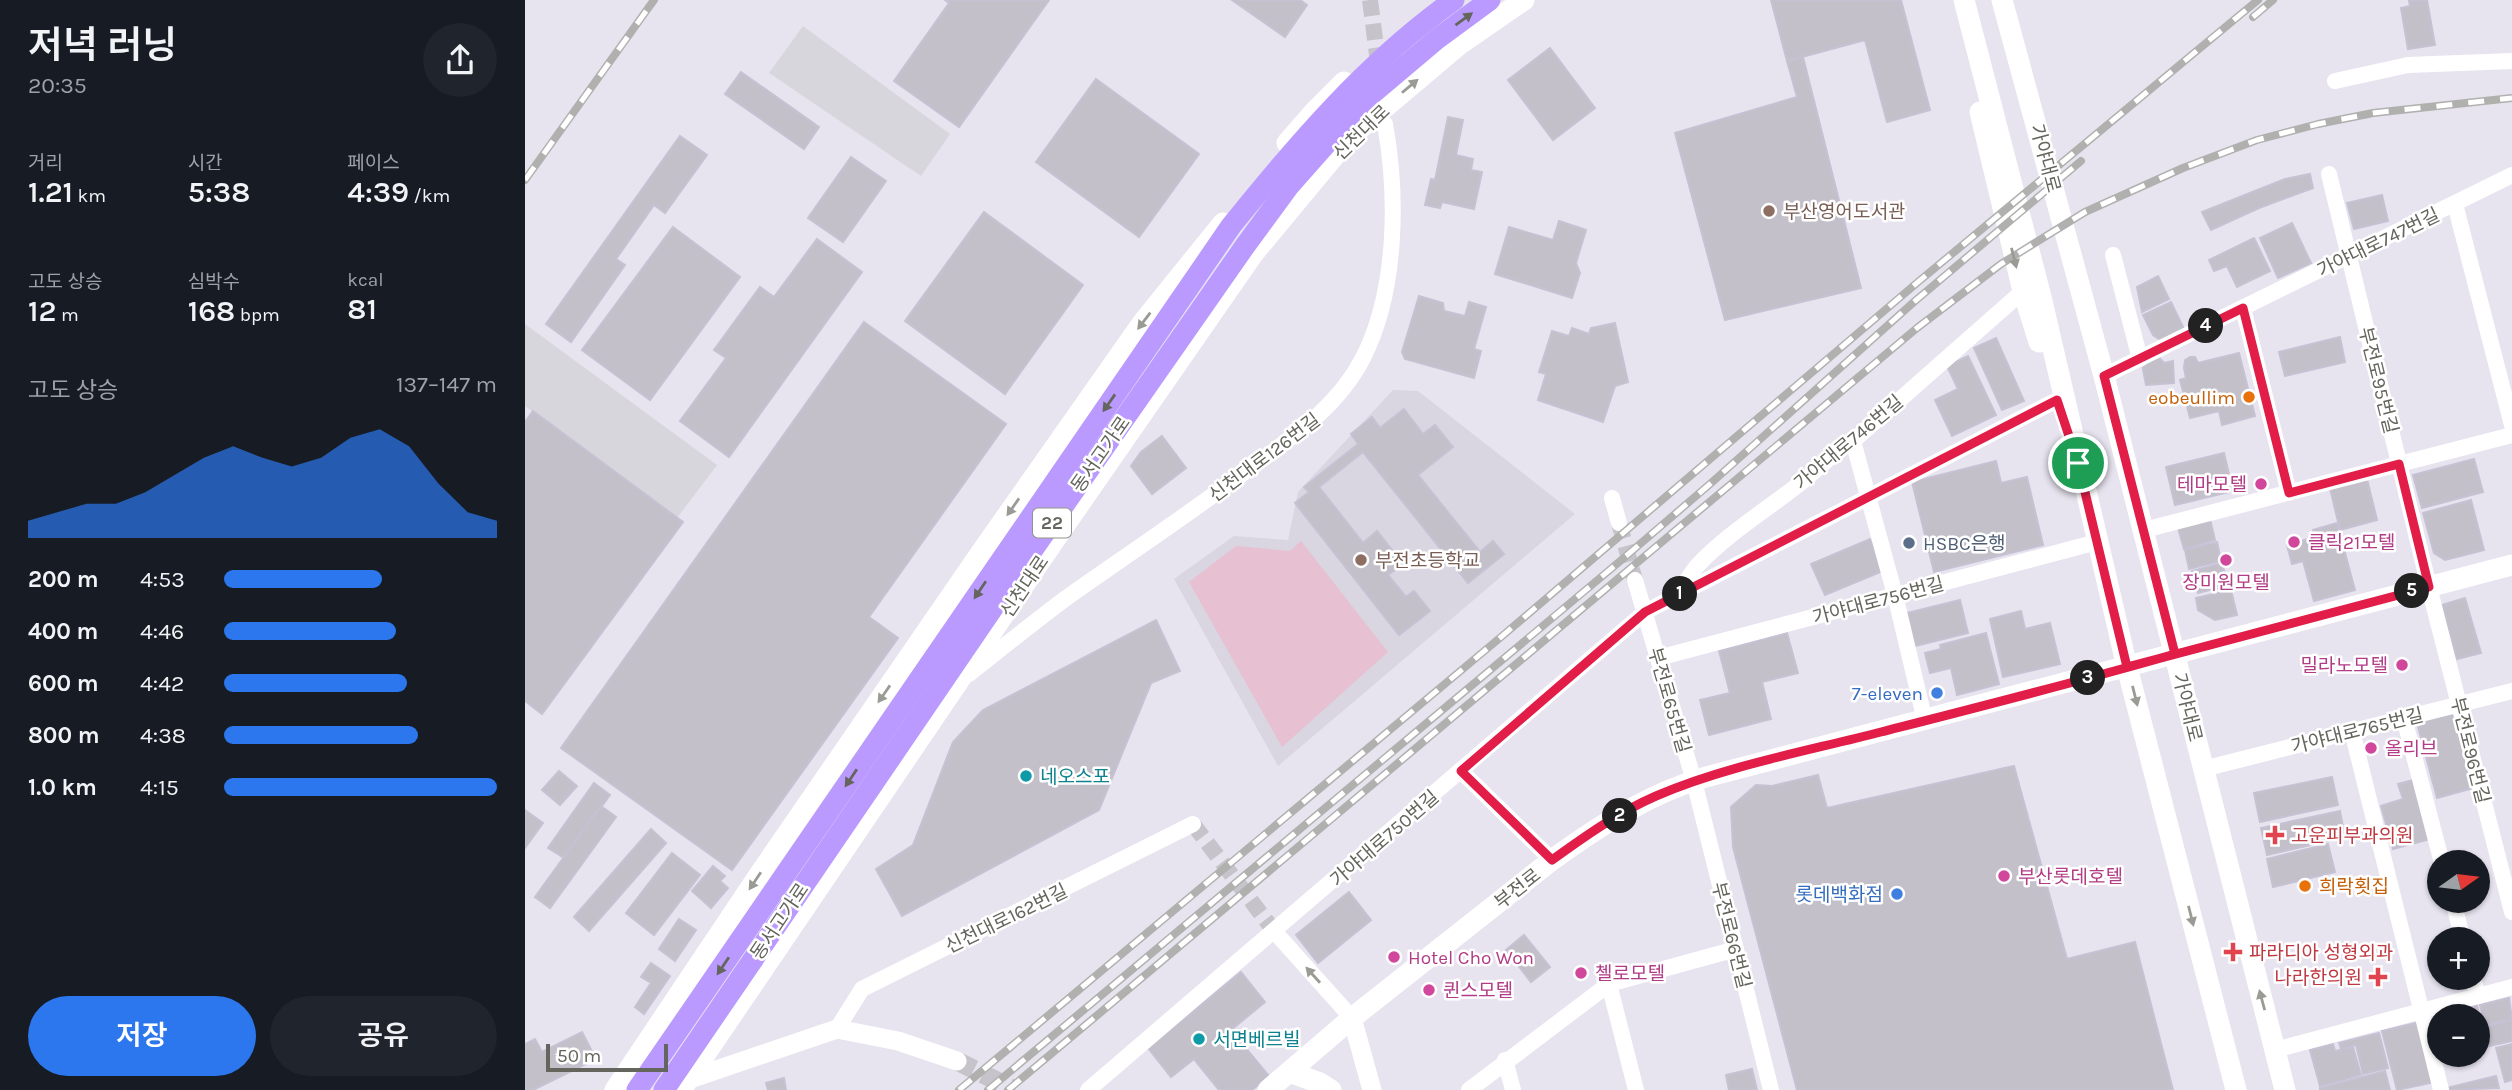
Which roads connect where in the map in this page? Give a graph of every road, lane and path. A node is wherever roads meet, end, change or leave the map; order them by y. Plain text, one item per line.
1 (1437, 0) edge
2 (1454, 0) edge
3 (1490, 0) edge
4 (1524, 0) edge
5 (1962, 0) edge
6 (2004, 0) edge
7 (2512, 61) edge
8 (2335, 81) dead end
9 (1385, 124) dead end
10 (2329, 174) dead end
11 (2512, 175) edge
12 (2455, 204) junction
13 (2113, 255) dead end
14 (2349, 256) junction
15 (2023, 291) junction
16 (2243, 308) junction
17 (2140, 359) junction
18 (2101, 367) junction
19 (2057, 400) junction
20 (2512, 425) edge
21 (2512, 435) edge
22 (1853, 441) junction
23 (2078, 463) junction
24 (2399, 464) junction
25 (2289, 493) junction
26 (1869, 497) junction
27 (1612, 498) dead end
28 (1619, 523) tunnel mouth
29 (2144, 530) junction
30 (2097, 542) junction
31 (2512, 565) edge
32 (1636, 580) tunnel mouth
33 (2429, 587) junction
34 (1895, 595) junction
35 (1677, 596) junction
36 (1645, 612) junction
37 (2175, 654) junction
38 (1658, 658) junction
39 (2127, 667) junction
40 (959, 682) junction
41 (2512, 691) edge
42 (2459, 705) junction
43 (2404, 718) junction
44 (1925, 721) junction
45 (2352, 731) junction
46 (2203, 769) junction
47 (1461, 771) junction
48 (1693, 781) junction
49 (1193, 824) dead end
50 (2439, 850) edge
51 (1552, 860) junction
52 (2512, 912) edge
53 (1274, 931) junction
54 (1736, 949) junction
55 (1609, 984) junction
56 (2512, 987) edge
57 (2476, 990) edge
58 (2477, 996) junction
59 (2422, 1010) junction
60 (1352, 1018) junction
61 (837, 1029) junction
62 (2275, 1050) junction
63 (1506, 1060) junction
64 (957, 1061) tunnel mouth
65 (1289, 1072) junction
66 (684, 1085) edge
67 (615, 1090) edge
68 (637, 1090) edge
69 (665, 1090) edge
70 (1088, 1090) edge
71 (1268, 1090) edge
72 (1331, 1090) edge
73 (1372, 1090) edge
74 (1469, 1090) edge
75 (1513, 1090) edge
76 (1636, 1090) edge
77 (1771, 1090) edge
78 (2236, 1090) edge
79 (2285, 1090) edge
80 (2441, 1090) edge

1 -> 67 main road
2 -> 68 highway, 동서고가로 / 22
69 -> 3 highway, 동서고가로 / 22
40 -> 4 main road, 신천대로
5 -> 15 main road
5 - 23 main road, 가야대로
6 - 18 main road, 가야대로
7 - 8 street
9 - 40 street, 신천대로126번길
10 - 14 street, 부전로95번길
11 - 12 street, 가야대로747번길
12 - 14 street, 가야대로747번길
12 - 20 street
13 - 17 street
14 - 16 street, 가야대로747번길
14 - 24 street, 부전로95번길
15 - 19 main road
15 - 22 street, 가야대로746번길
16 - 17 street, 가야대로747번길
16 - 25 street
17 - 18 street, 가야대로747번길
18 - 29 main road, 가야대로
19 - 23 main road
19 - 26 street, 가야대로750번길
21 - 24 street
22 - 26 street
22 - 35 street, 가야대로746번길
23 - 30 main road, 가야대로
24 - 25 street
24 - 33 street, 부전로95번길
25 - 29 street
26 - 34 street
26 - 35 street, 가야대로750번길
27 - 28 street
29 - 37 main road, 가야대로
30 - 34 street, 가야대로756번길
30 - 39 main road, 가야대로
31 - 33 main road, 부전로
32 - 36 street, 부전로65번길
33 - 37 main road, 부전로
33 - 42 street, 부전로96번길
34 - 38 street, 가야대로756번길
34 - 44 street
35 - 36 street, 가야대로750번길
36 - 38 street, 부전로65번길
36 - 47 street, 가야대로750번길
37 - 39 main road, 부전로
37 - 46 main road, 가야대로
38 - 48 street, 부전로65번길
39 - 44 main road, 부전로
39 -> 78 main road, 가야대로
40 - 66 main road, 신천대로
41 - 42 street, 가야대로765번길
42 - 43 street, 가야대로765번길
42 - 52 street, 부전로96번길
43 - 45 street, 가야대로765번길
43 - 50 street
44 - 48 main road, 부전로
45 - 46 street, 가야대로765번길
45 - 59 street
62 -> 46 main road, 가야대로
47 - 51 street
47 - 53 street, 가야대로750번길
48 - 51 main road, 부전로
48 - 54 street, 부전로66번길
49 - 61 street, 신천대로162번길
51 - 60 main road, 부전로
60 -> 53 street
53 - 70 street, 가야대로750번길
54 - 55 street
54 - 77 street, 부전로66번길
55 - 63 street
55 - 76 street
56 - 58 street
57 - 58 street
58 - 59 street
59 - 62 street
59 - 80 street
60 - 65 main road, 부전로
60 - 73 street
61 - 64 street
61 - 66 street
62 - 79 main road, 가야대로
63 - 74 street
63 - 75 street
65 - 71 main road, 부전로
65 - 72 main road
66 - 69 main road

